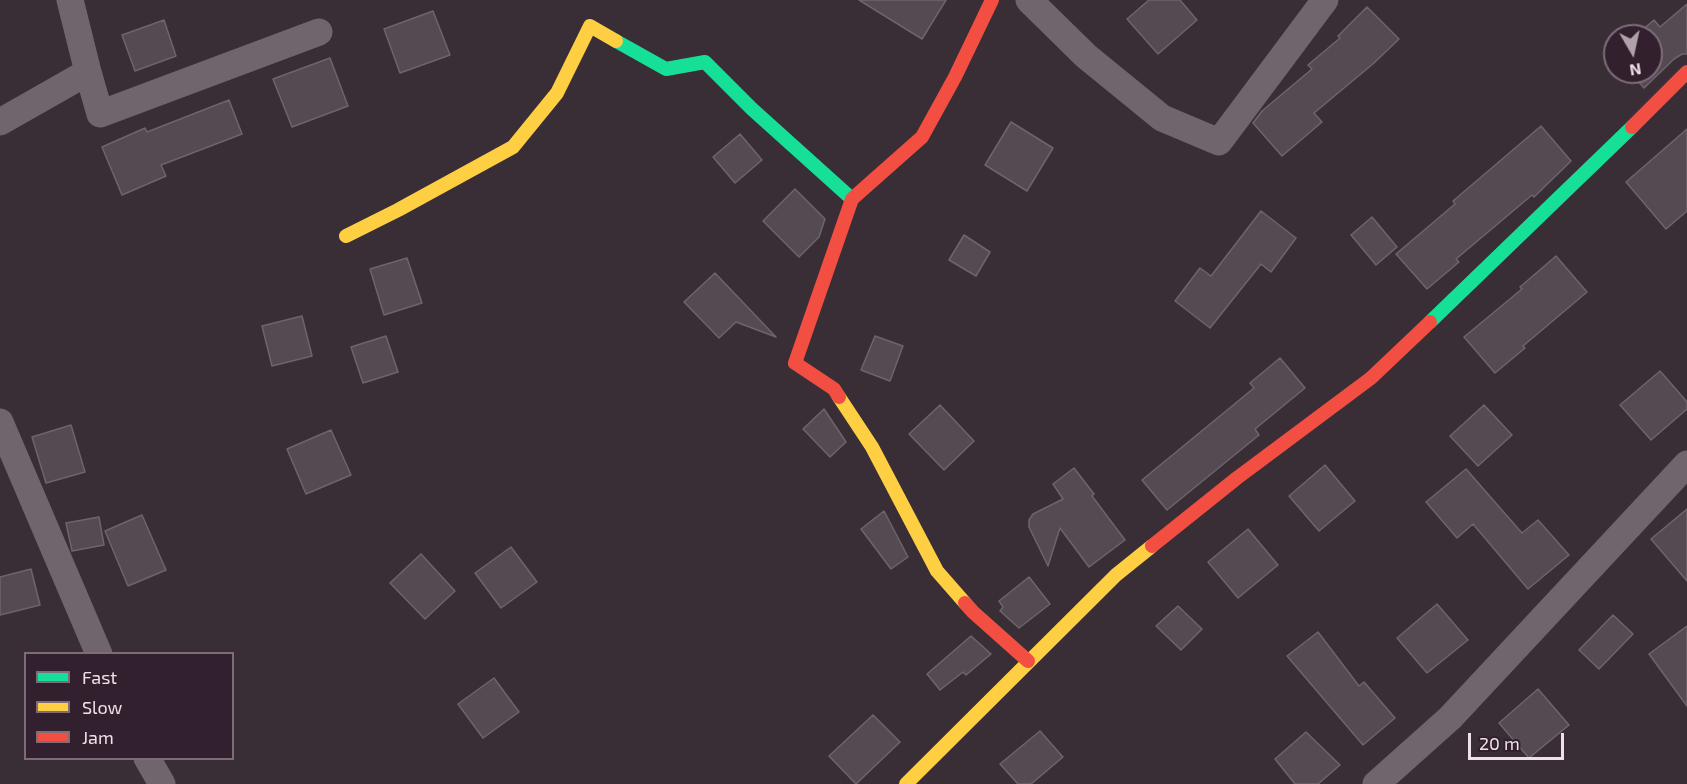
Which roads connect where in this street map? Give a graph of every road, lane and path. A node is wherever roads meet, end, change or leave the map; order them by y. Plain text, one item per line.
1 (70, 0) edge
2 (992, 0) edge
3 (1029, 0) edge
4 (1325, 0) edge
5 (319, 32) dead end
6 (88, 72) junction
7 (1687, 72) edge
8 (0, 122) edge
9 (852, 199) junction
10 (346, 236) dead end
11 (0, 422) edge
12 (1687, 464) edge
13 (98, 652) edge
14 (1028, 661) junction
15 (148, 760) edge
16 (162, 784) edge
17 (906, 784) edge
18 (1376, 784) edge

1 - 6 street
2 - 9 street
3 - 4 street
5 - 6 street
6 - 8 street
7 - 14 street
9 - 10 street
9 - 14 street
11 - 13 street
12 - 18 street
14 - 17 street
15 - 16 street

